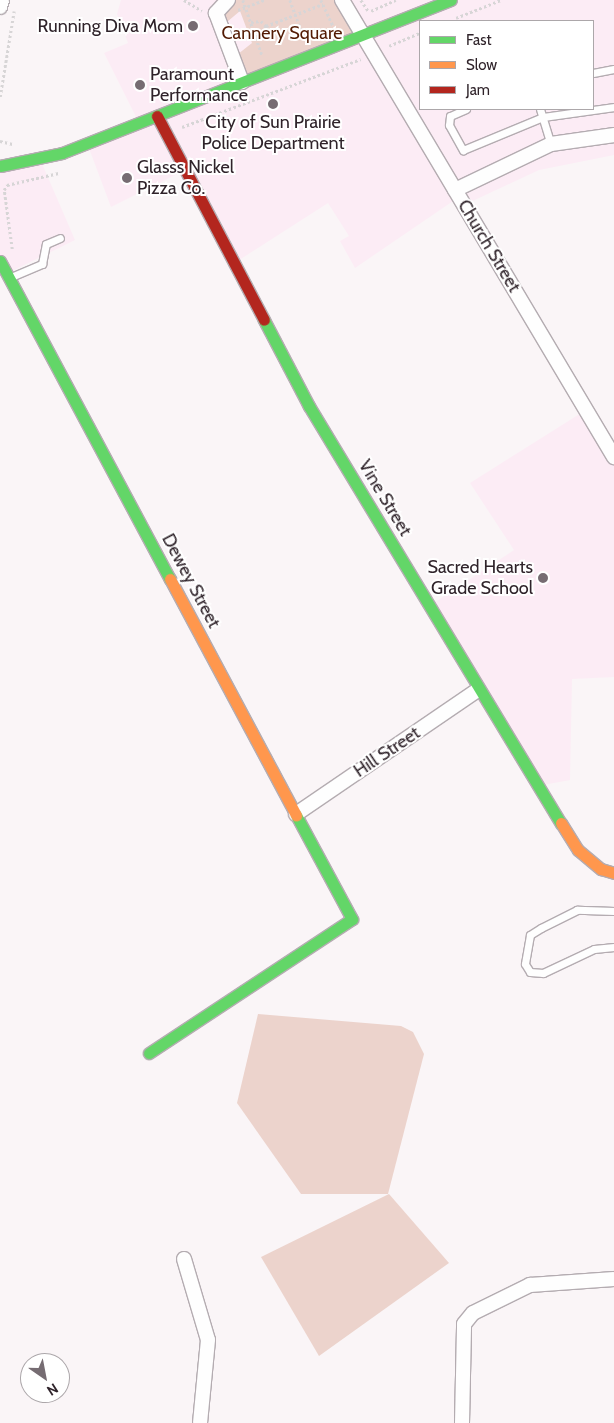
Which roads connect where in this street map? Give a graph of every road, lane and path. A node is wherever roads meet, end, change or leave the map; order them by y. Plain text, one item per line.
1 (2, 0) edge
2 (207, 0) edge
3 (243, 0) edge
4 (264, 0) edge
5 (290, 0) edge
6 (342, 0) edge
7 (362, 0) edge
8 (396, 0) edge
9 (451, 0) edge
10 (501, 0) edge
11 (322, 2) edge
12 (15, 7) dead end
13 (245, 7) junction
14 (0, 8) edge
15 (223, 9) edge
16 (295, 15) junction
17 (451, 20) edge
18 (250, 22) junction
19 (266, 26) junction
20 (334, 28) dead end
21 (419, 33) edge
22 (364, 34) junction
23 (256, 38) junction
24 (305, 40) dead end
25 (389, 46) dead end
26 (262, 57) dead end
27 (363, 58) dead end
28 (614, 70) edge
29 (594, 73) edge
30 (242, 82) junction
31 (0, 97) edge
32 (614, 107) edge
33 (464, 110) edge
34 (540, 110) edge
35 (593, 110) edge
36 (594, 110) edge
37 (157, 116) junction
38 (543, 117) junction
39 (182, 127) dead end
40 (614, 135) edge
41 (551, 144) junction
42 (0, 166) edge
43 (66, 171) dead end
44 (455, 190) junction
45 (60, 238) dead end
46 (0, 261) edge
47 (23, 272) junction
48 (9, 279) junction
49 (614, 457) edge
50 (478, 690) junction
51 (296, 814) junction
52 (614, 873) edge
53 (614, 912) edge
54 (614, 947) edge
55 (149, 1053) dead end
56 (184, 1259) dead end
57 (614, 1279) edge
58 (200, 1423) edge
59 (462, 1423) edge

1 - 14 street
2 - 15 street
3 - 13 path
4 - 13 path
5 - 16 path
6 - 22 street, Church Street
7 - 8 path
9 - 22 street
10 - 17 path
11 - 16 path
11 - 20 path
12 - 31 path
13 - 15 path
13 - 18 path
15 - 30 street
16 - 19 path
16 - 24 path
18 - 19 path
18 - 23 path
19 - 23 path
21 - 25 path
22 - 30 street
22 - 44 street, Church Street
23 - 26 path
27 - 39 path
28 - 29 lane
30 - 37 street
32 - 36 lane
33 - 38 lane
34 - 38 lane
35 - 38 lane
37 - 42 street
37 - 50 street, Vine Street
38 - 41 lane
40 - 41 street
41 - 44 street
43 - 47 path
44 - 49 street, Church Street
45 - 47 lane
46 - 48 street, Dewey Street
47 - 48 lane
48 - 51 street, Dewey Street
50 - 51 street, Hill Street
50 - 52 street, Vine Street
51 - 55 street, Dewey Street
53 - 54 lane
56 - 58 street
57 - 59 street

